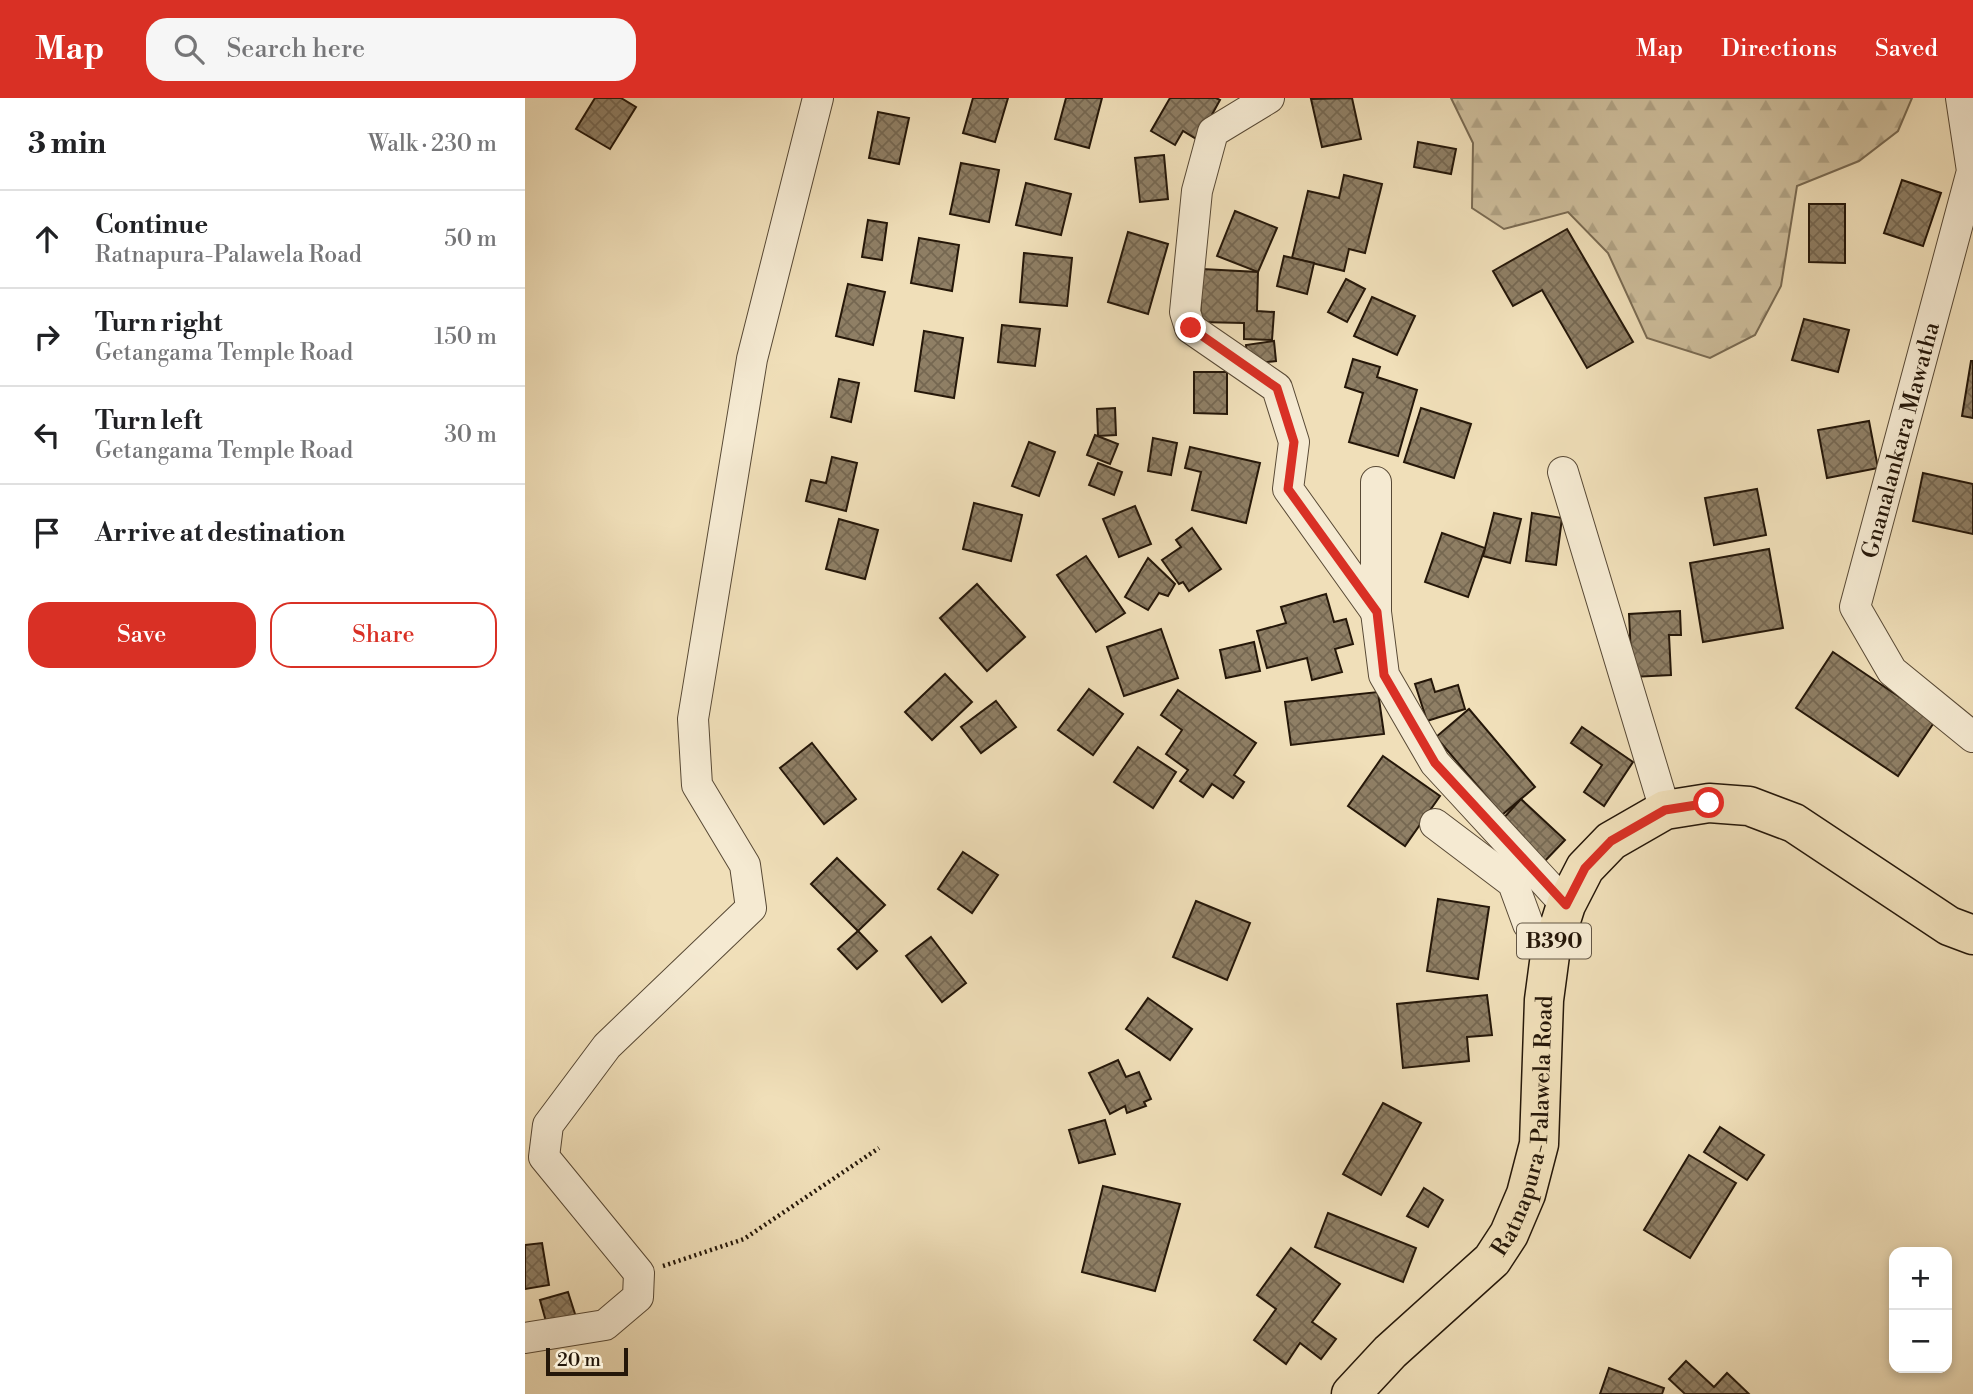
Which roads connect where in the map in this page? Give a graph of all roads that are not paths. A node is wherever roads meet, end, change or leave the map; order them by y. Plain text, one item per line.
1 (818, 98) edge
2 (1269, 98) edge
3 (1961, 98) edge
4 (1563, 472) dead end
5 (1376, 482) dead end
6 (1377, 612) junction
7 (1973, 737) edge
8 (1665, 810) junction
9 (1436, 824) dead end
10 (1566, 905) junction
11 (1973, 935) edge
12 (1550, 955) junction
13 (525, 1338) edge
14 (1351, 1394) edge

1 - 13 street
2 - 6 street
3 - 7 street, Gnanalankara Mawatha
4 - 8 street
5 - 6 street
6 - 10 street
8 - 10 main road, Ratnapura-Palawela Road / B390
8 - 11 main road, Ratnapura-Palawela Road / B390
9 - 12 street
10 - 12 main road, Ratnapura-Palawela Road / B390
12 - 14 main road, Ratnapura-Palawela Road / B390

